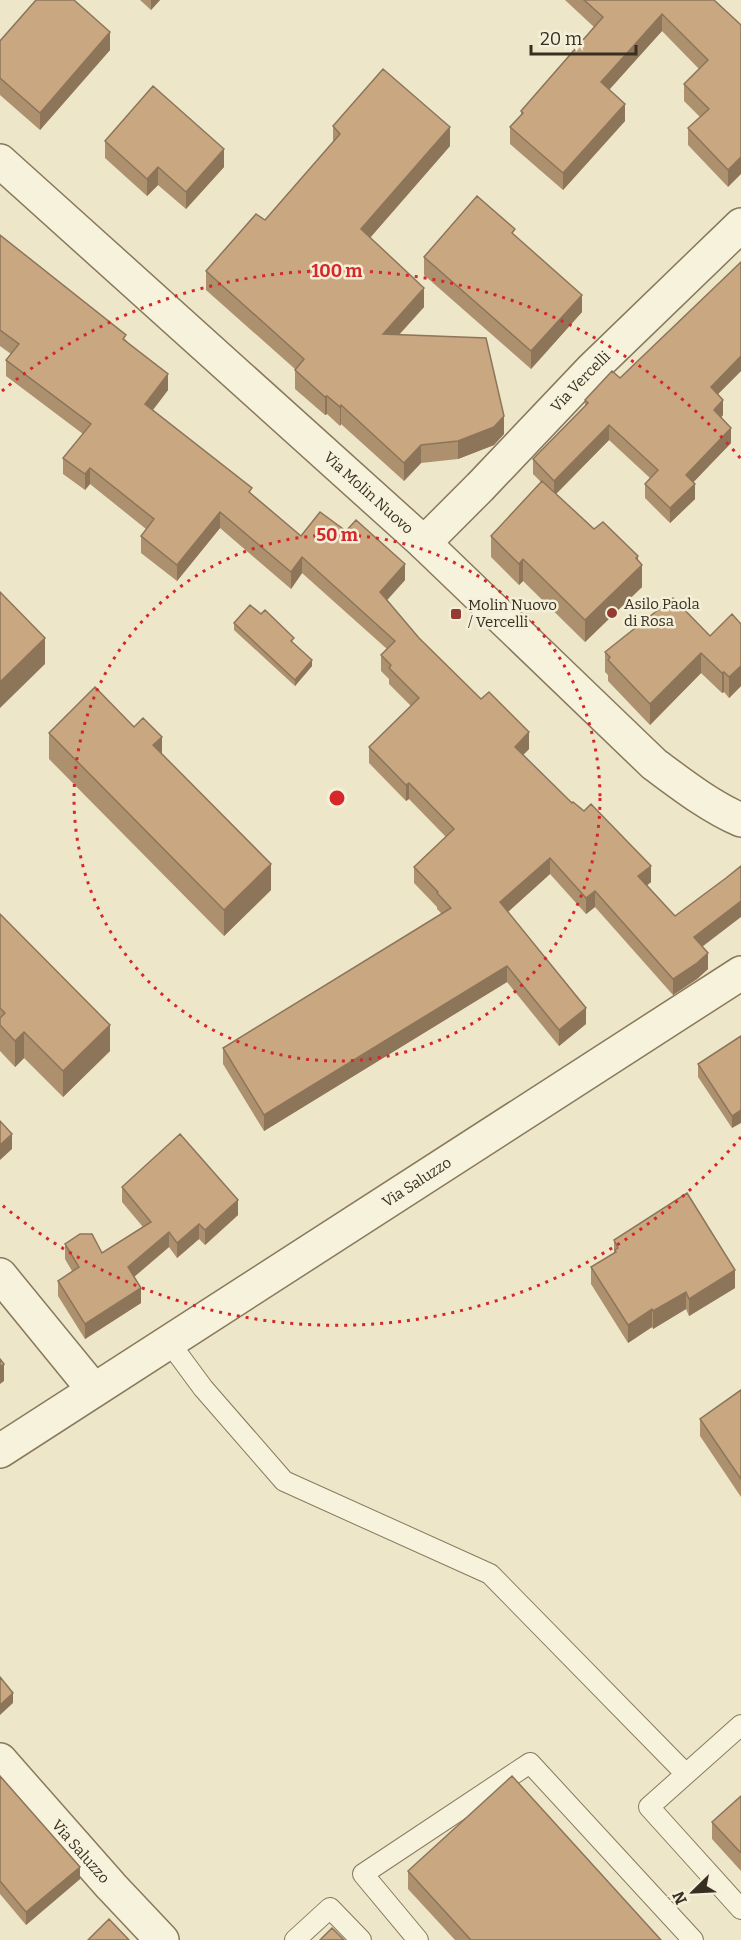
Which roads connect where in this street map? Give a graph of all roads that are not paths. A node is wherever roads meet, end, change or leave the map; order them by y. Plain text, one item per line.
1 (0, 161) edge
2 (741, 225) edge
3 (424, 543) junction
4 (741, 820) edge
5 (741, 973) edge
6 (0, 1275) edge
7 (169, 1342) junction
8 (94, 1390) junction
9 (0, 1451) edge
10 (741, 1725) edge
11 (0, 1760) edge
12 (686, 1774) junction
13 (741, 1909) edge
14 (162, 1940) edge
15 (295, 1940) edge
16 (361, 1940) edge
17 (418, 1940) edge
18 (693, 1940) edge

1 - 3 street, Via Molin Nuovo
2 - 3 street, Via Vercelli
3 - 4 street, Via Molin Nuovo
5 - 7 street, Via Saluzzo
6 - 8 street
7 - 8 street, Via Saluzzo
7 - 12 lane
8 - 9 street, Via Saluzzo
10 - 12 lane
11 - 14 street, Via Saluzzo
12 - 13 lane
15 - 16 lane
17 - 18 lane

